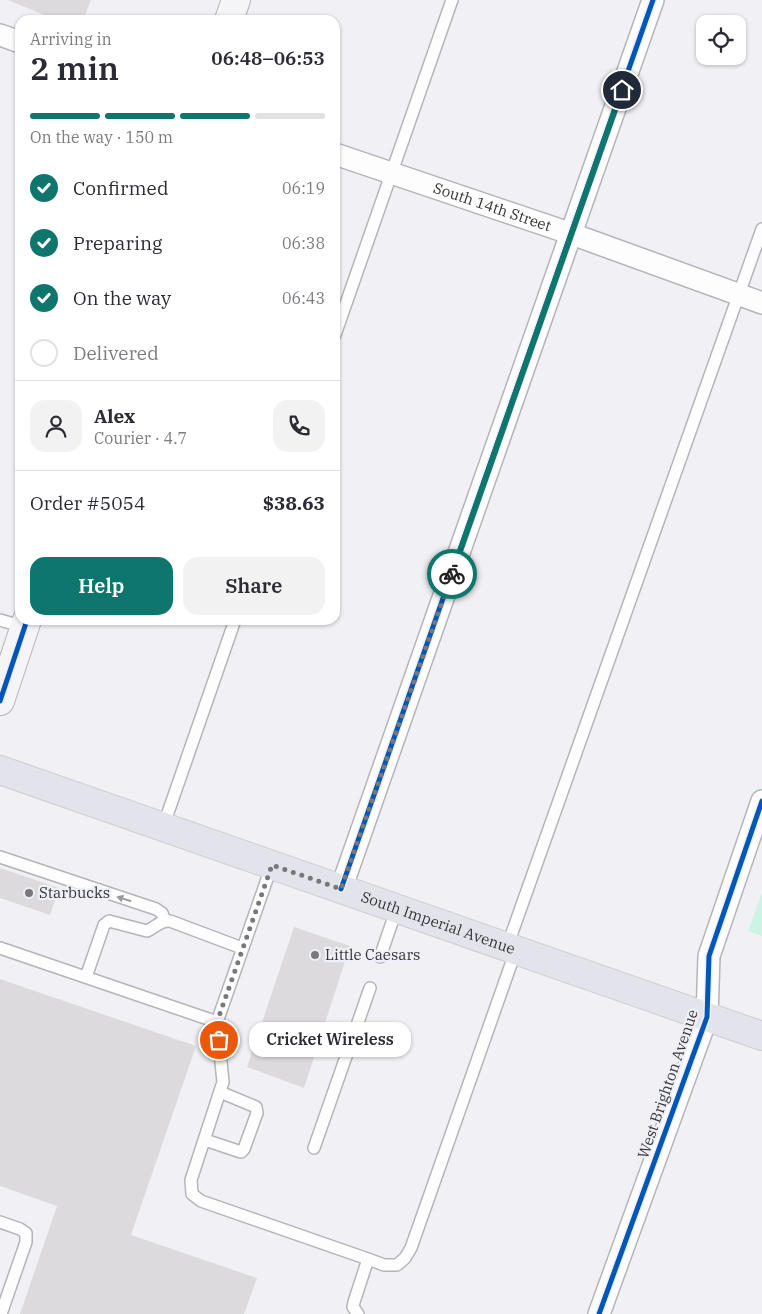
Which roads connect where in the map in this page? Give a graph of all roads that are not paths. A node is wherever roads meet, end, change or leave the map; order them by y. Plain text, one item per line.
1 (236, 0) edge
2 (452, 0) edge
3 (653, 0) edge
4 (231, 15) edge
5 (0, 35) edge
6 (15, 40) edge
7 (340, 156) edge
8 (391, 173) junction
9 (762, 228) edge
10 (572, 234) junction
11 (739, 294) junction
12 (762, 302) edge
13 (340, 321) edge
14 (16, 625) edge
15 (233, 625) edge
16 (0, 700) edge
17 (0, 770) edge
18 (762, 801) edge
19 (163, 827) junction
20 (0, 857) edge
21 (272, 865) junction
22 (341, 889) junction
23 (397, 908) junction
24 (165, 921) junction
25 (0, 948) edge
26 (242, 948) junction
27 (512, 948) junction
28 (380, 957) dead end
29 (86, 977) junction
30 (370, 988) dead end
31 (707, 1017) junction
32 (217, 1022) junction
33 (762, 1036) edge
34 (220, 1092) junction
35 (205, 1140) junction
36 (314, 1148) dead end
37 (0, 1222) edge
38 (368, 1259) junction
39 (1, 1314) edge
40 (358, 1314) edge
41 (599, 1314) edge

1 - 4 street
2 - 8 lane
3 - 10 street
5 - 6 street
7 - 8 street, South 14th Street
8 - 10 street, South 14th Street
8 - 13 lane
9 - 11 lane
10 - 11 street, South 14th Street
10 - 22 street
11 - 12 street, South 14th Street
11 - 27 lane
14 - 16 street
15 - 19 lane
17 - 19 highway, South Imperial Avenue
18 - 31 street, West Brighton Avenue
19 - 21 highway, South Imperial Avenue
24 -> 20 lane
21 - 22 highway, South Imperial Avenue
21 - 26 lane
22 - 23 highway, South Imperial Avenue
23 - 27 highway, South Imperial Avenue
23 - 28 lane
24 - 26 lane
24 - 29 lane
25 - 29 lane
26 - 32 lane
27 - 31 highway, South Imperial Avenue
27 - 38 lane
29 - 32 lane
30 - 36 lane
31 - 33 highway, South Imperial Avenue
31 - 41 street, West Brighton Avenue
32 - 34 lane
34 - 35 lane
34 - 35 lane
35 - 38 lane
37 - 39 lane
38 - 40 lane

